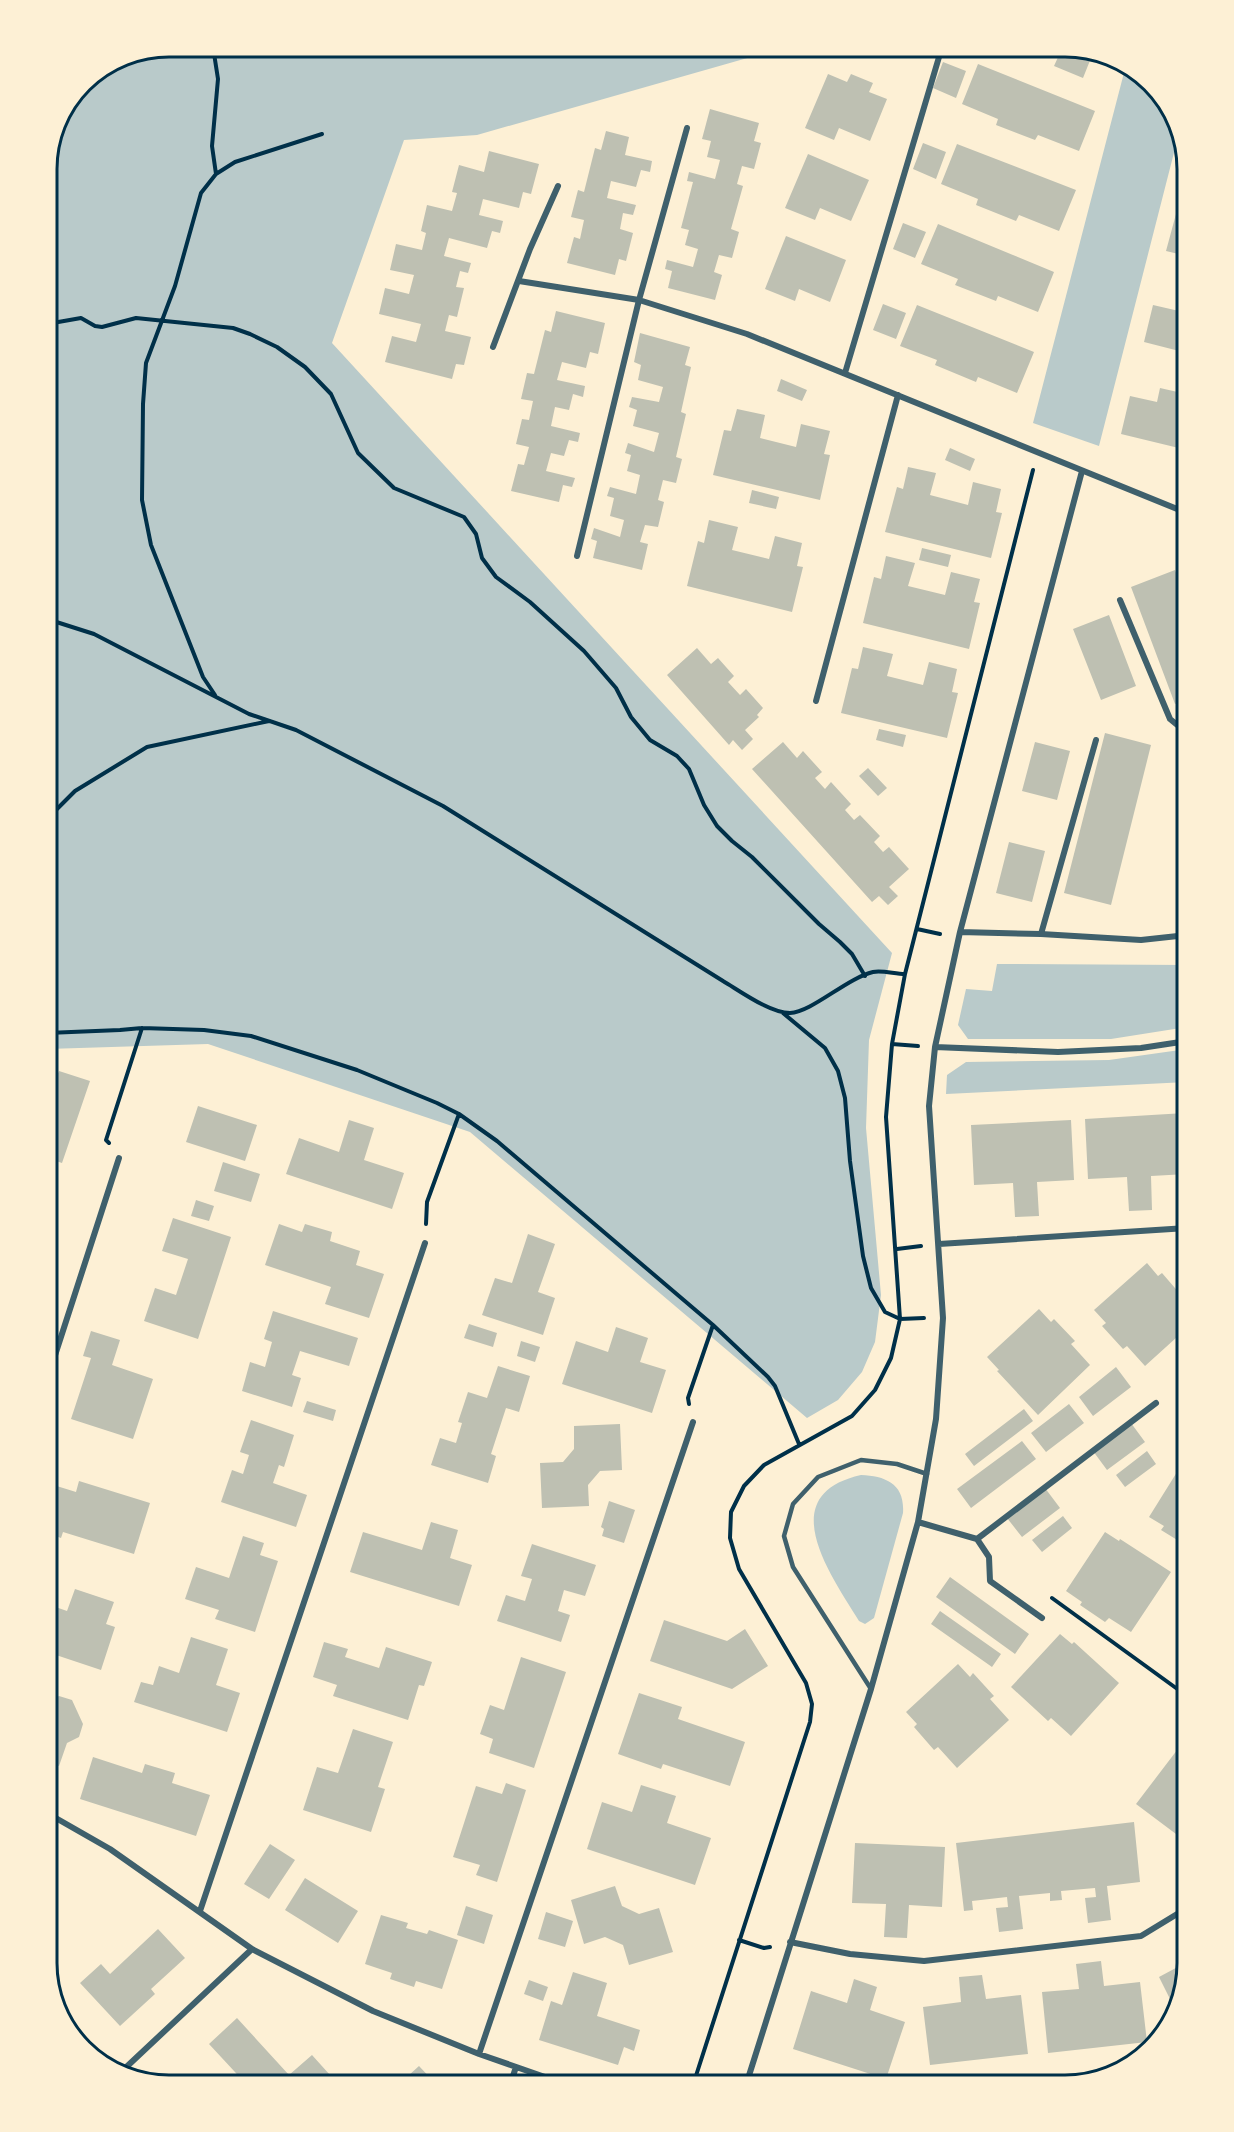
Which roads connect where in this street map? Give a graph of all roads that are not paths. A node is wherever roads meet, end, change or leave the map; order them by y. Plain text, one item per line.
1 (939, 57) edge
2 (687, 128) dead end
3 (558, 186) dead end
4 (519, 281) junction
5 (639, 300) junction
6 (493, 347) dead end
7 (845, 373) junction
8 (898, 395) junction
9 (1082, 471) junction
10 (1177, 509) edge
11 (578, 556) dead end
12 (1120, 600) dead end
13 (816, 701) dead end
14 (1177, 724) edge
15 (1096, 740) dead end
16 (960, 932) junction
17 (1041, 933) junction
18 (1177, 936) edge
19 (1177, 1043) edge
20 (935, 1047) junction
21 (119, 1158) road end
22 (1177, 1229) edge
23 (425, 1243) road end
24 (939, 1244) junction
25 (57, 1349) edge
26 (1156, 1403) dead end
27 (693, 1422) road end
28 (927, 1474) junction
29 (918, 1522) junction
30 (976, 1539) junction
31 (1042, 1618) dead end
32 (871, 1689) junction
33 (57, 1819) edge
34 (200, 1911) junction
35 (1177, 1915) edge
36 (790, 1942) junction
37 (252, 1948) junction
38 (479, 2054) junction
39 (127, 2066) edge
40 (516, 2067) junction
41 (513, 2075) edge
42 (539, 2075) edge
43 (749, 2075) edge

1 - 7 street
2 - 5 street
3 - 4 street
4 - 5 street
4 - 6 street
5 - 7 street
5 - 11 street
7 - 8 street
8 - 9 street
8 - 13 street
9 - 10 street
9 - 16 street
12 - 14 street
15 - 17 street
16 - 17 street
16 - 20 street
17 - 18 street
19 - 20 street
20 - 24 street
21 - 25 street
22 - 24 street
23 - 34 street
24 - 28 street
26 - 30 street
27 - 38 street
28 - 29 street
28 - 32 lane
29 - 30 street
29 - 32 street
30 - 31 street
32 - 36 street
33 - 34 street
34 - 37 street
35 - 36 street
36 - 43 street
37 - 38 street
37 - 39 street
38 - 40 street
40 - 41 street
40 - 42 street

